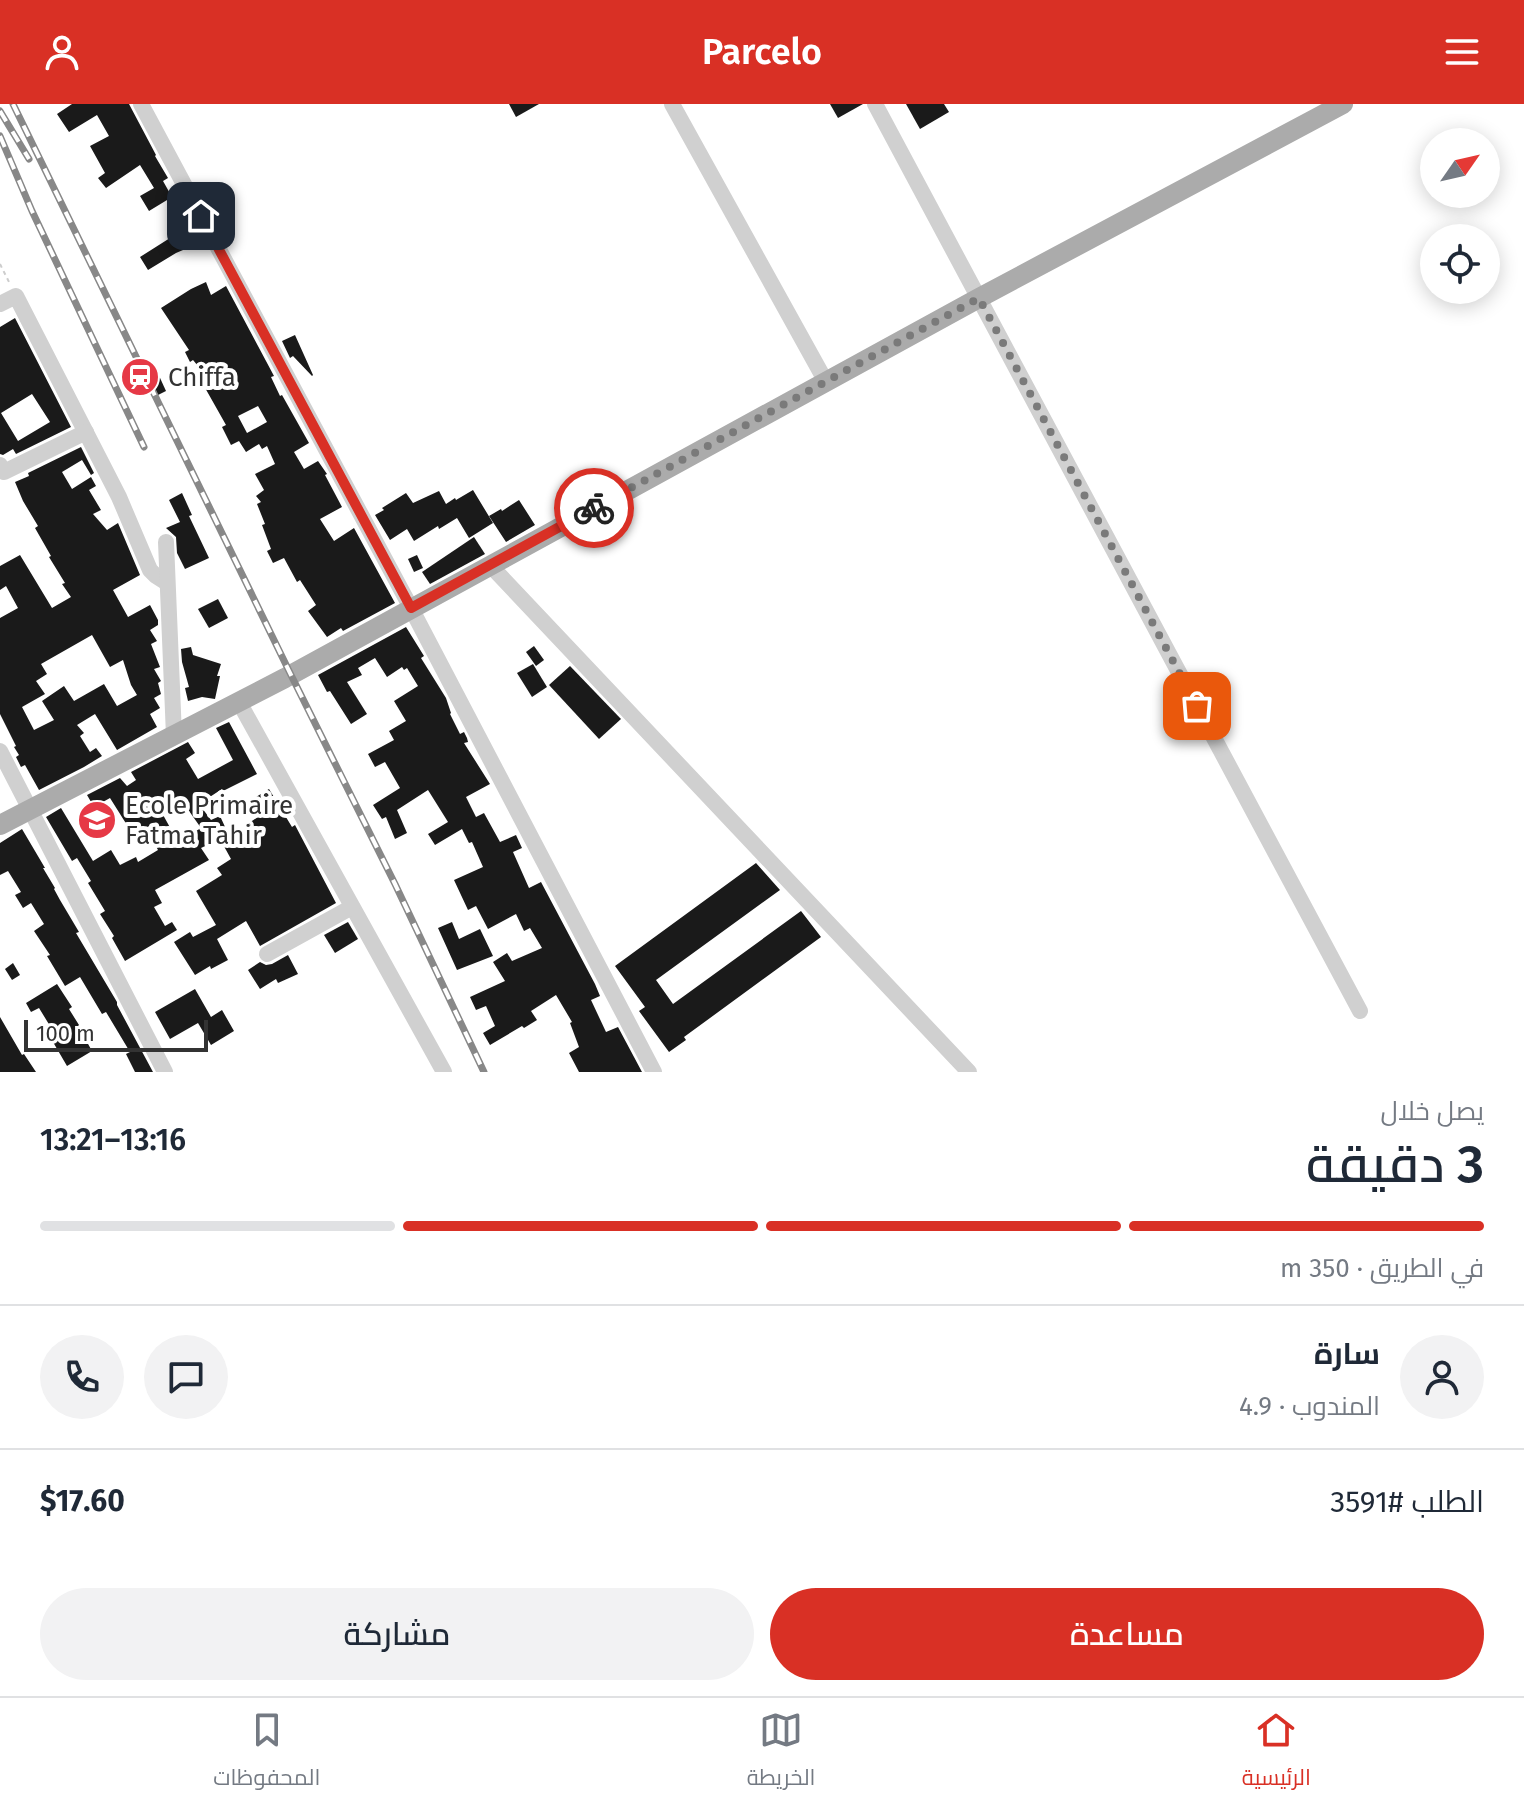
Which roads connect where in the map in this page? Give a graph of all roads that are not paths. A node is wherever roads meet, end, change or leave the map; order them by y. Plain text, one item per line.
1 (141, 104) edge
2 (672, 104) edge
3 (875, 104) edge
4 (1343, 104) edge
5 (979, 298) junction
6 (0, 304) edge
7 (826, 382) junction
8 (86, 432) junction
9 (0, 465) edge
10 (166, 542) dead end
11 (490, 565) junction
12 (167, 583) junction
13 (411, 608) junction
14 (239, 702) junction
15 (174, 736) junction
16 (0, 751) edge
17 (30, 809) junction
18 (0, 825) edge
19 (352, 907) junction
20 (267, 954) dead end
21 (1360, 1011) dead end
22 (165, 1072) edge
23 (444, 1072) edge
24 (654, 1072) edge
25 (969, 1072) edge

1 - 13 street
2 - 7 street
3 - 5 street
4 - 5 main road
5 - 7 main road
5 - 21 street
6 - 8 street
7 - 11 main road
8 - 9 street
8 - 12 street
10 - 12 street
11 - 13 main road
11 - 25 street
12 - 15 street
13 - 14 main road
13 - 24 street
14 - 15 main road
14 - 19 street
15 - 17 main road
16 - 17 street
17 - 18 main road
17 - 22 street
19 - 20 street
19 - 23 street

